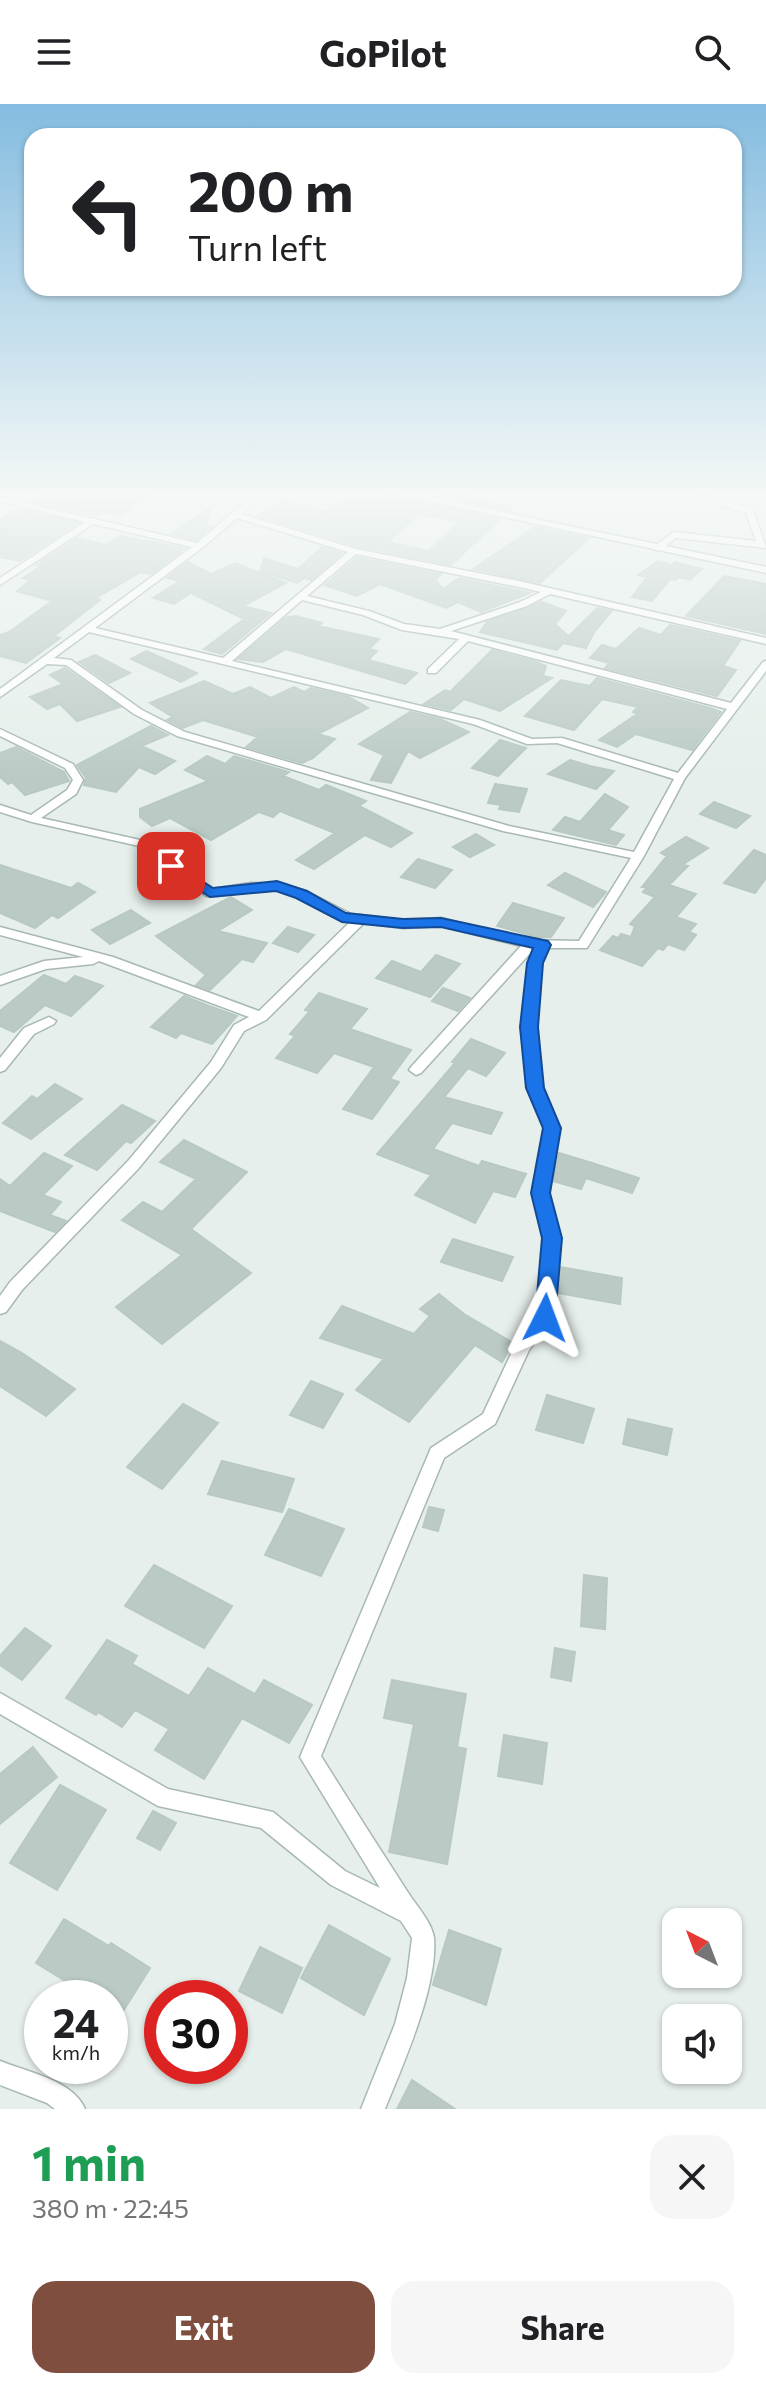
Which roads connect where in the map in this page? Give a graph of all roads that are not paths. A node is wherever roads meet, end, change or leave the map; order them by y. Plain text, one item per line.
1 (142, 589) edge
2 (313, 589) edge
3 (536, 589) edge
4 (548, 591) junction
5 (303, 598) junction
6 (88, 629) junction
7 (441, 632) junction
8 (466, 638) junction
9 (766, 641) edge
10 (47, 661) junction
11 (223, 663) junction
12 (766, 664) edge
13 (432, 671) dead end
14 (0, 694) edge
15 (733, 707) junction
16 (0, 732) edge
17 (680, 777) junction
18 (0, 808) edge
19 (32, 819) junction
20 (638, 856) junction
21 (361, 919) junction
22 (0, 931) edge
23 (536, 945) junction
24 (109, 960) junction
25 (0, 981) edge
26 (261, 1017) junction
27 (49, 1021) dead end
28 (0, 1067) edge
29 (416, 1070) dead end
30 (0, 1308) edge
31 (0, 1703) edge
32 (411, 1915) junction
33 (0, 2073) edge
34 (73, 2109) edge
35 (373, 2109) edge

1 - 6 street
2 - 5 street
3 - 4 street
4 - 7 street
4 - 9 street
5 - 7 street
5 - 11 street
6 - 10 street
6 - 11 street
7 - 8 street
8 - 13 street
8 - 15 street
10 - 14 street
10 - 20 street
11 - 17 street
12 - 15 street
15 - 17 street
16 - 19 street
17 - 20 street
18 - 19 street
19 - 21 street
20 - 23 street
21 - 23 street
21 - 26 street
22 - 24 street
23 - 29 street
23 - 32 street
24 - 25 street
24 - 26 street
26 - 30 street
27 - 28 street
31 - 32 street
32 - 35 street
33 - 34 street

